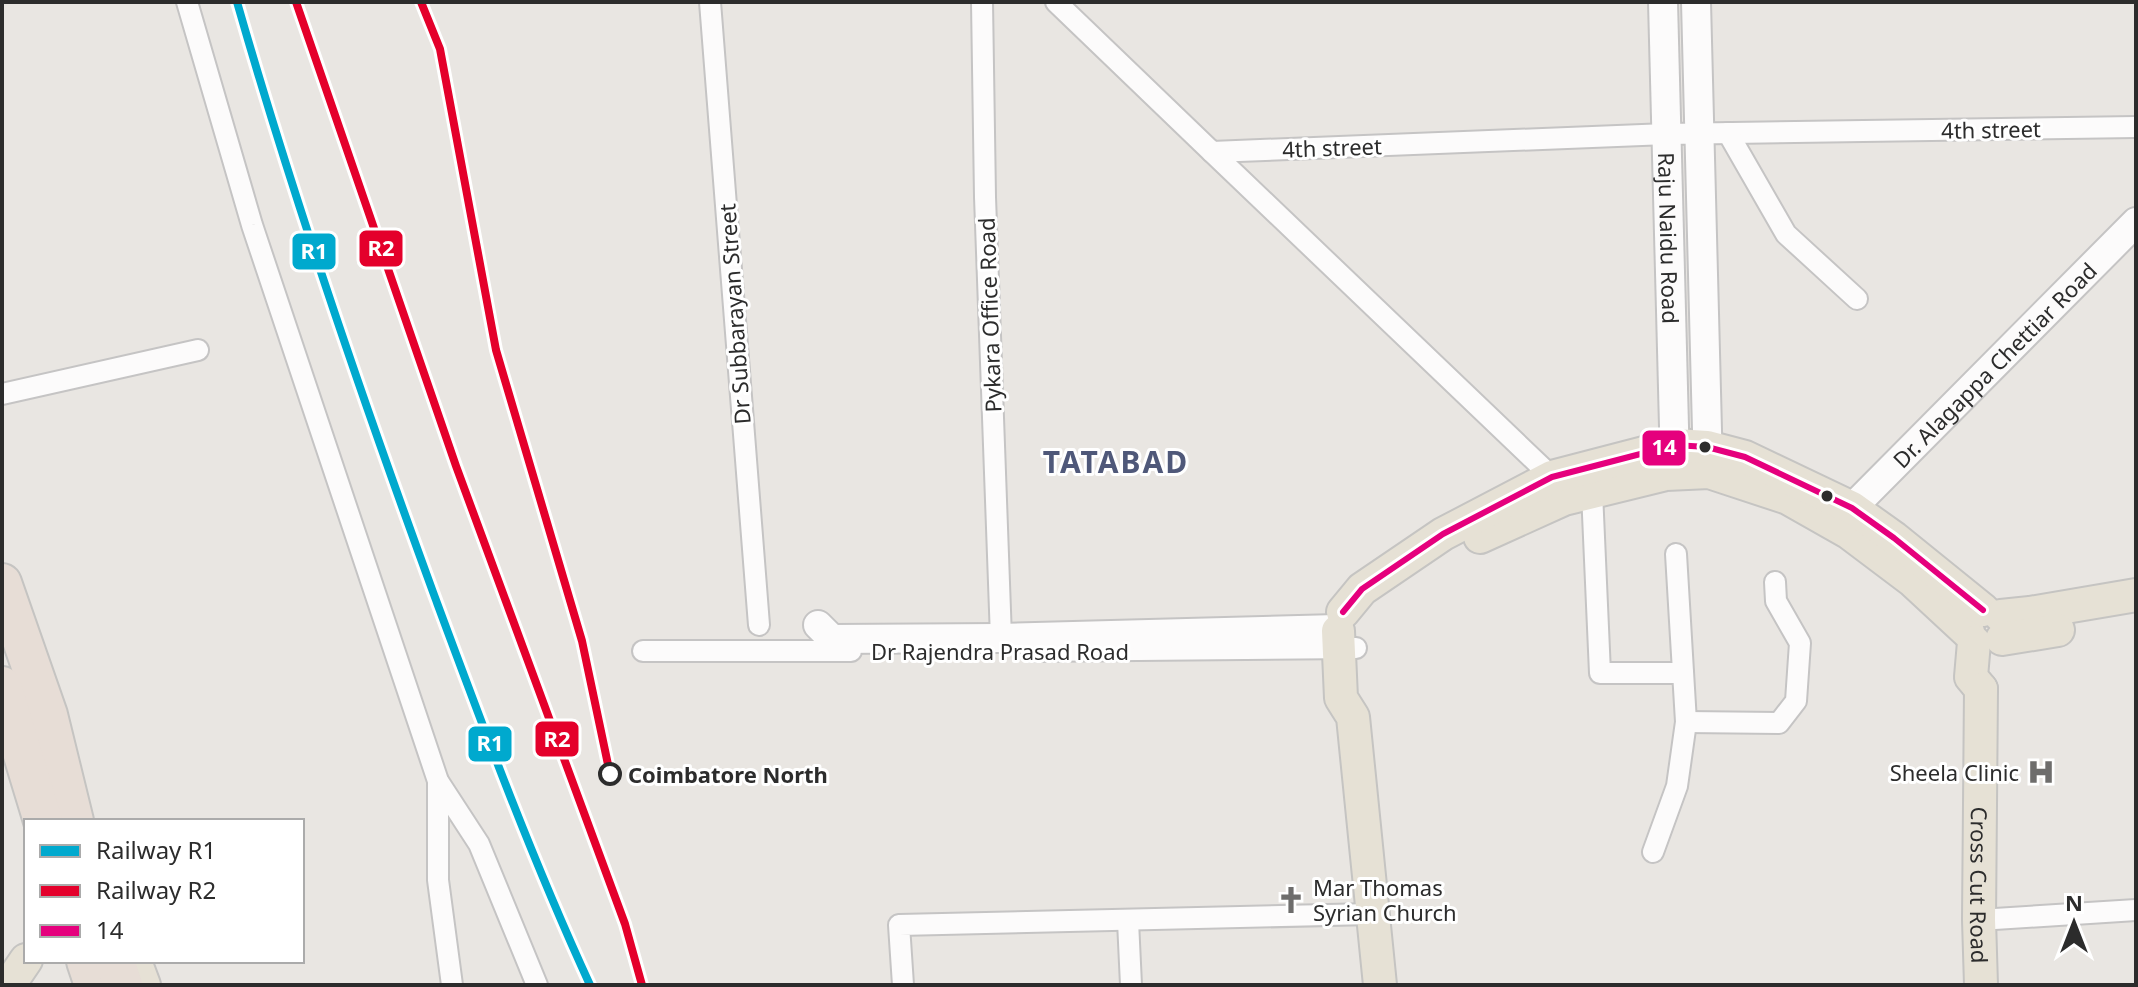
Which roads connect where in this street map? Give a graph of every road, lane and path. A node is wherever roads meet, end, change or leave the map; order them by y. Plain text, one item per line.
1 (187, 2) edge
2 (710, 2) edge
3 (982, 2) edge
4 (1056, 2) edge
5 (1663, 2) edge
6 (1696, 2) edge
7 (2136, 127) edge
8 (1714, 133) junction
9 (1667, 134) junction
10 (1212, 152) junction
11 (2136, 222) edge
12 (1857, 299) dead end
13 (198, 350) dead end
14 (2, 394) edge
15 (1675, 459) junction
16 (1708, 459) junction
17 (1552, 477) junction
18 (1592, 492) junction
19 (1852, 508) junction
20 (1676, 554) dead end
21 (1775, 582) dead end
22 (2, 583) edge
23 (2136, 595) edge
24 (2136, 615) edge
25 (759, 625) dead end
26 (1345, 629) junction
27 (1986, 631) junction
28 (1002, 633) junction
29 (643, 651) dead end
30 (1683, 673) junction
31 (2, 686) edge
32 (1686, 722) junction
33 (438, 781) junction
34 (42, 819) edge
35 (74, 819) edge
36 (1653, 852) dead end
37 (2136, 910) edge
38 (1372, 914) junction
39 (1979, 920) junction
40 (1128, 921) junction
41 (24, 963) edge
42 (87, 963) edge
43 (116, 963) edge
44 (136, 963) edge
45 (9, 985) edge
46 (94, 985) edge
47 (123, 985) edge
48 (144, 985) edge
49 (452, 985) edge
50 (537, 985) edge
51 (903, 985) edge
52 (1131, 985) edge
53 (1380, 985) edge
54 (1981, 985) edge

1 - 33 street
2 - 25 street, Dr Subbarayan Street
3 - 28 street, Pykara Office Road
4 - 10 street
5 - 9 street, Raju Naidu Road
6 - 8 street, Raju Naidu Road
7 - 8 street, 4th street
8 - 9 street, 4th street
8 - 12 street
8 - 16 street, Raju Naidu Road
9 - 10 street, 4th street
9 - 15 street, Raju Naidu Road
10 - 17 street
11 - 19 street, Dr. Alagappa Chettiar Road
13 - 14 street
15 - 16 main road
15 - 17 main road
15 - 18 main road
16 - 19 main road
16 - 27 main road
17 - 26 main road
18 - 26 main road
18 - 30 street
19 - 27 main road
20 - 30 street
21 - 32 street
22 - 35 highway
23 - 27 main road
24 - 27 main road
26 - 28 street
26 - 29 street, Dr Rajendra Prasad Road
26 - 38 main road
27 - 39 main road, Cross Cut Road
28 - 28 street
30 - 32 street
31 - 34 highway
32 - 36 street
33 - 49 street
33 - 50 street
37 - 39 street
38 - 40 street
38 - 53 main road
39 - 54 main road, Cross Cut Road
40 - 51 street
40 - 52 street
41 - 45 main road
42 - 46 highway
43 - 47 highway
44 - 48 main road

